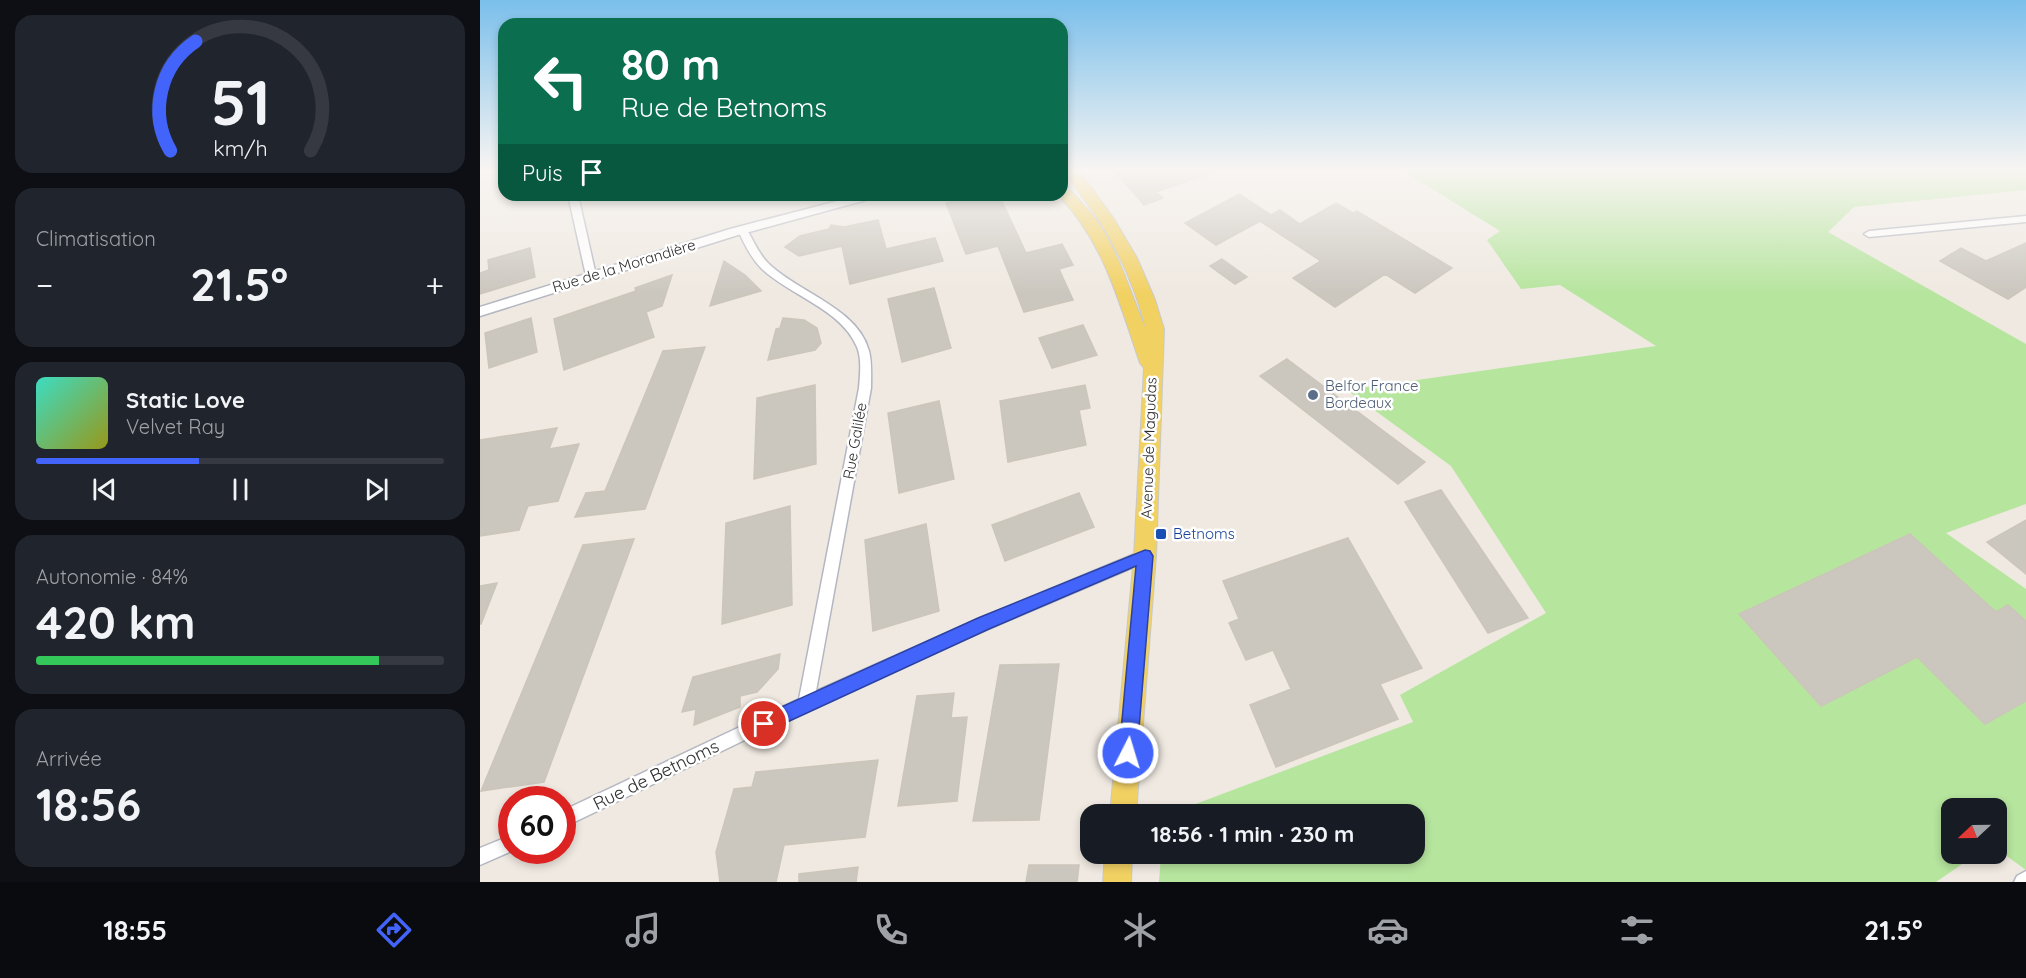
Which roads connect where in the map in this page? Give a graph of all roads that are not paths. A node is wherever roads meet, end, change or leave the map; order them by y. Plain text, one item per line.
1 (576, 210) edge
2 (817, 210) edge
3 (1078, 210) edge
4 (1099, 210) edge
5 (2026, 219) edge
6 (743, 230) junction
7 (1869, 234) dead end
8 (593, 276) junction
9 (480, 312) edge
10 (1152, 369) junction
11 (1145, 556) junction
12 (806, 703) junction
13 (1124, 804) edge
14 (576, 813) edge
15 (498, 849) edge
16 (480, 857) edge
17 (1118, 864) edge
18 (1117, 882) edge

1 - 8 street
2 - 6 street, Rue de la Morandière
3 - 10 main road, Avenue de Magudas
4 - 10 main road, Avenue de Magudas
5 - 7 street
6 - 8 street, Rue de la Morandière
6 - 12 street, Rue Galilée
8 - 9 street, Rue de la Morandière
10 - 11 main road, Avenue de Magudas
11 - 12 street, Rue de Betnoms
11 - 13 main road, Avenue de Magudas
12 - 14 street, Rue de Betnoms
15 - 16 street
17 - 18 main road

